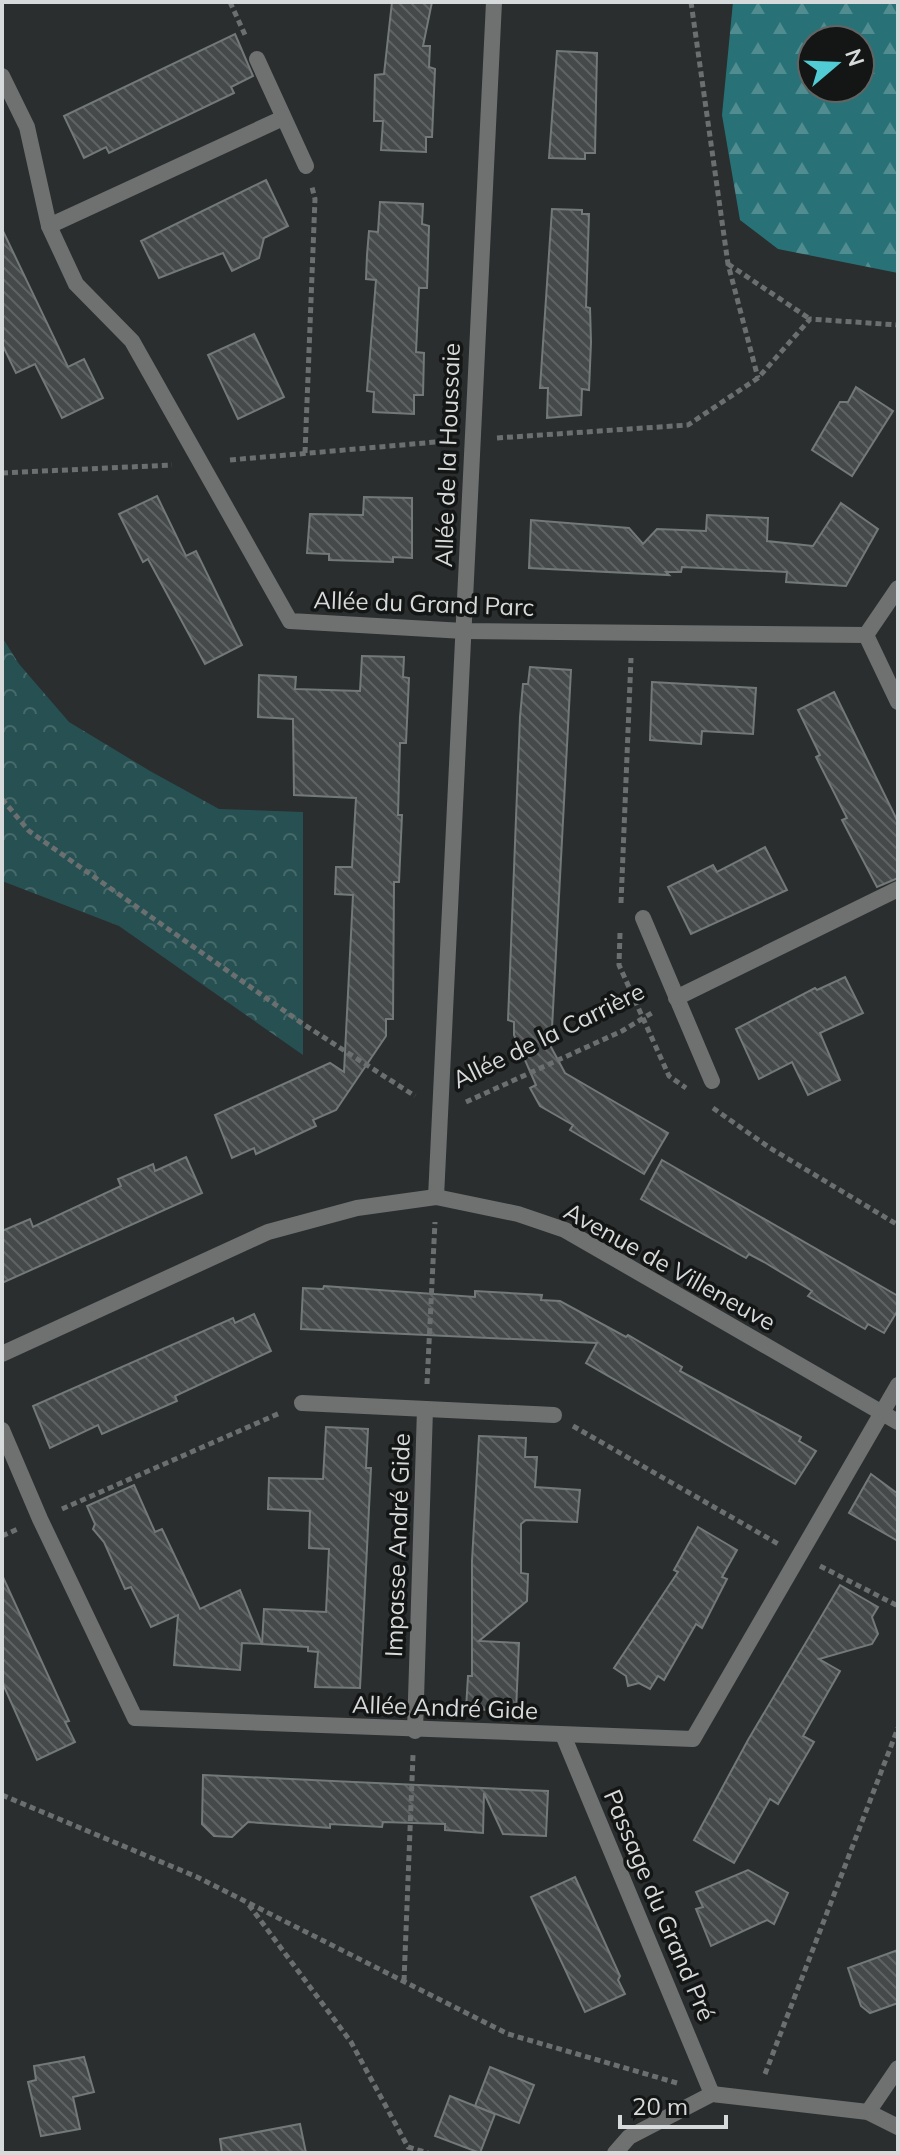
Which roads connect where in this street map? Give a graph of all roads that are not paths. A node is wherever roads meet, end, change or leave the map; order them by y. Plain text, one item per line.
1 (494, 2) edge
2 (257, 59) road end
3 (2, 76) edge
4 (283, 118) junction
5 (306, 166) road end
6 (49, 226) junction
7 (898, 588) edge
8 (464, 631) junction
9 (866, 635) junction
10 (898, 702) edge
11 (898, 889) edge
12 (643, 918) dead end
13 (676, 998) junction
14 (712, 1081) dead end
15 (436, 1197) junction
16 (2, 1354) edge
17 (898, 1385) edge
18 (302, 1403) road end
19 (425, 1409) junction
20 (882, 1412) junction
21 (554, 1415) road end
22 (898, 1422) edge
23 (2, 1430) edge
24 (415, 1731) junction
25 (563, 1735) junction
26 (898, 2068) edge
27 (712, 2094) junction
28 (868, 2112) junction
29 (898, 2127) edge
30 (615, 2153) edge

1 - 8 street, Allée de la Houssaie
2 - 4 street
3 - 6 street, Allée du Grand Parc
4 - 5 street
4 - 6 street
6 - 8 street, Allée du Grand Parc
7 - 9 street
8 - 9 street, Allée du Grand Parc
8 - 15 street, Allée de la Houssaie
9 - 10 street
11 - 13 street, Allée de la Carrière
12 - 13 street, Allée de la Carrière
13 - 14 street, Allée de la Carrière
15 - 16 street, Avenue de Villeneuve
15 - 20 street, Avenue de Villeneuve
17 - 20 street
18 - 19 street, Impasse André Gide
19 - 21 street, Impasse André Gide
19 - 24 street, Impasse André Gide
20 - 22 street, Avenue de Villeneuve
20 - 25 street, Allée André Gide
23 - 24 street, Allée André Gide
24 - 25 street, Allée André Gide
25 - 27 street, Passage du Grand Pré
26 - 28 street
27 - 28 street
27 - 30 street
28 - 29 street

